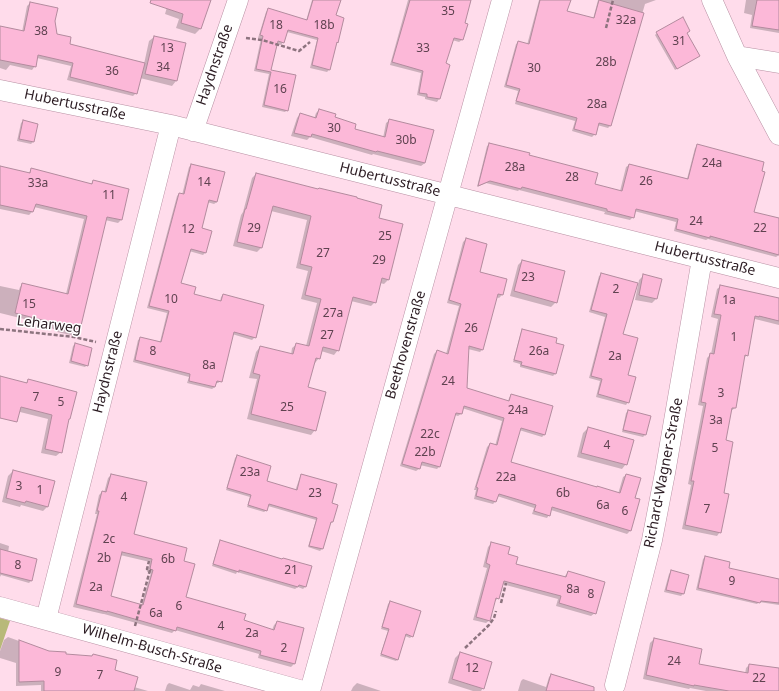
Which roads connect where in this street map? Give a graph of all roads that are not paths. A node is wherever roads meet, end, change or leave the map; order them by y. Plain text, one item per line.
1 (238, 0) edge
2 (502, 0) edge
3 (712, 0) edge
4 (737, 56) junction
5 (779, 64) edge
6 (0, 90) edge
7 (170, 125) junction
8 (192, 131) junction
9 (779, 135) edge
10 (448, 195) junction
11 (702, 258) junction
12 (779, 278) edge
13 (0, 607) edge
14 (46, 619) junction
15 (615, 685) dead end
16 (303, 691) edge
17 (310, 691) edge

1 - 8 street, Haydnstraße
2 - 10 street, Beethovenstraße
3 - 4 street
4 - 5 street
4 - 9 street
6 - 7 street, Hubertusstraße
7 - 8 street, Hubertusstraße
7 - 14 street, Haydnstraße
8 - 10 street, Hubertusstraße
10 - 11 street, Hubertusstraße
10 - 17 street, Beethovenstraße
11 - 12 street, Hubertusstraße
11 - 15 street, Richard-Wagner-Straße
13 - 14 street, Wilhelm-Busch-Straße
14 - 16 street, Wilhelm-Busch-Straße

